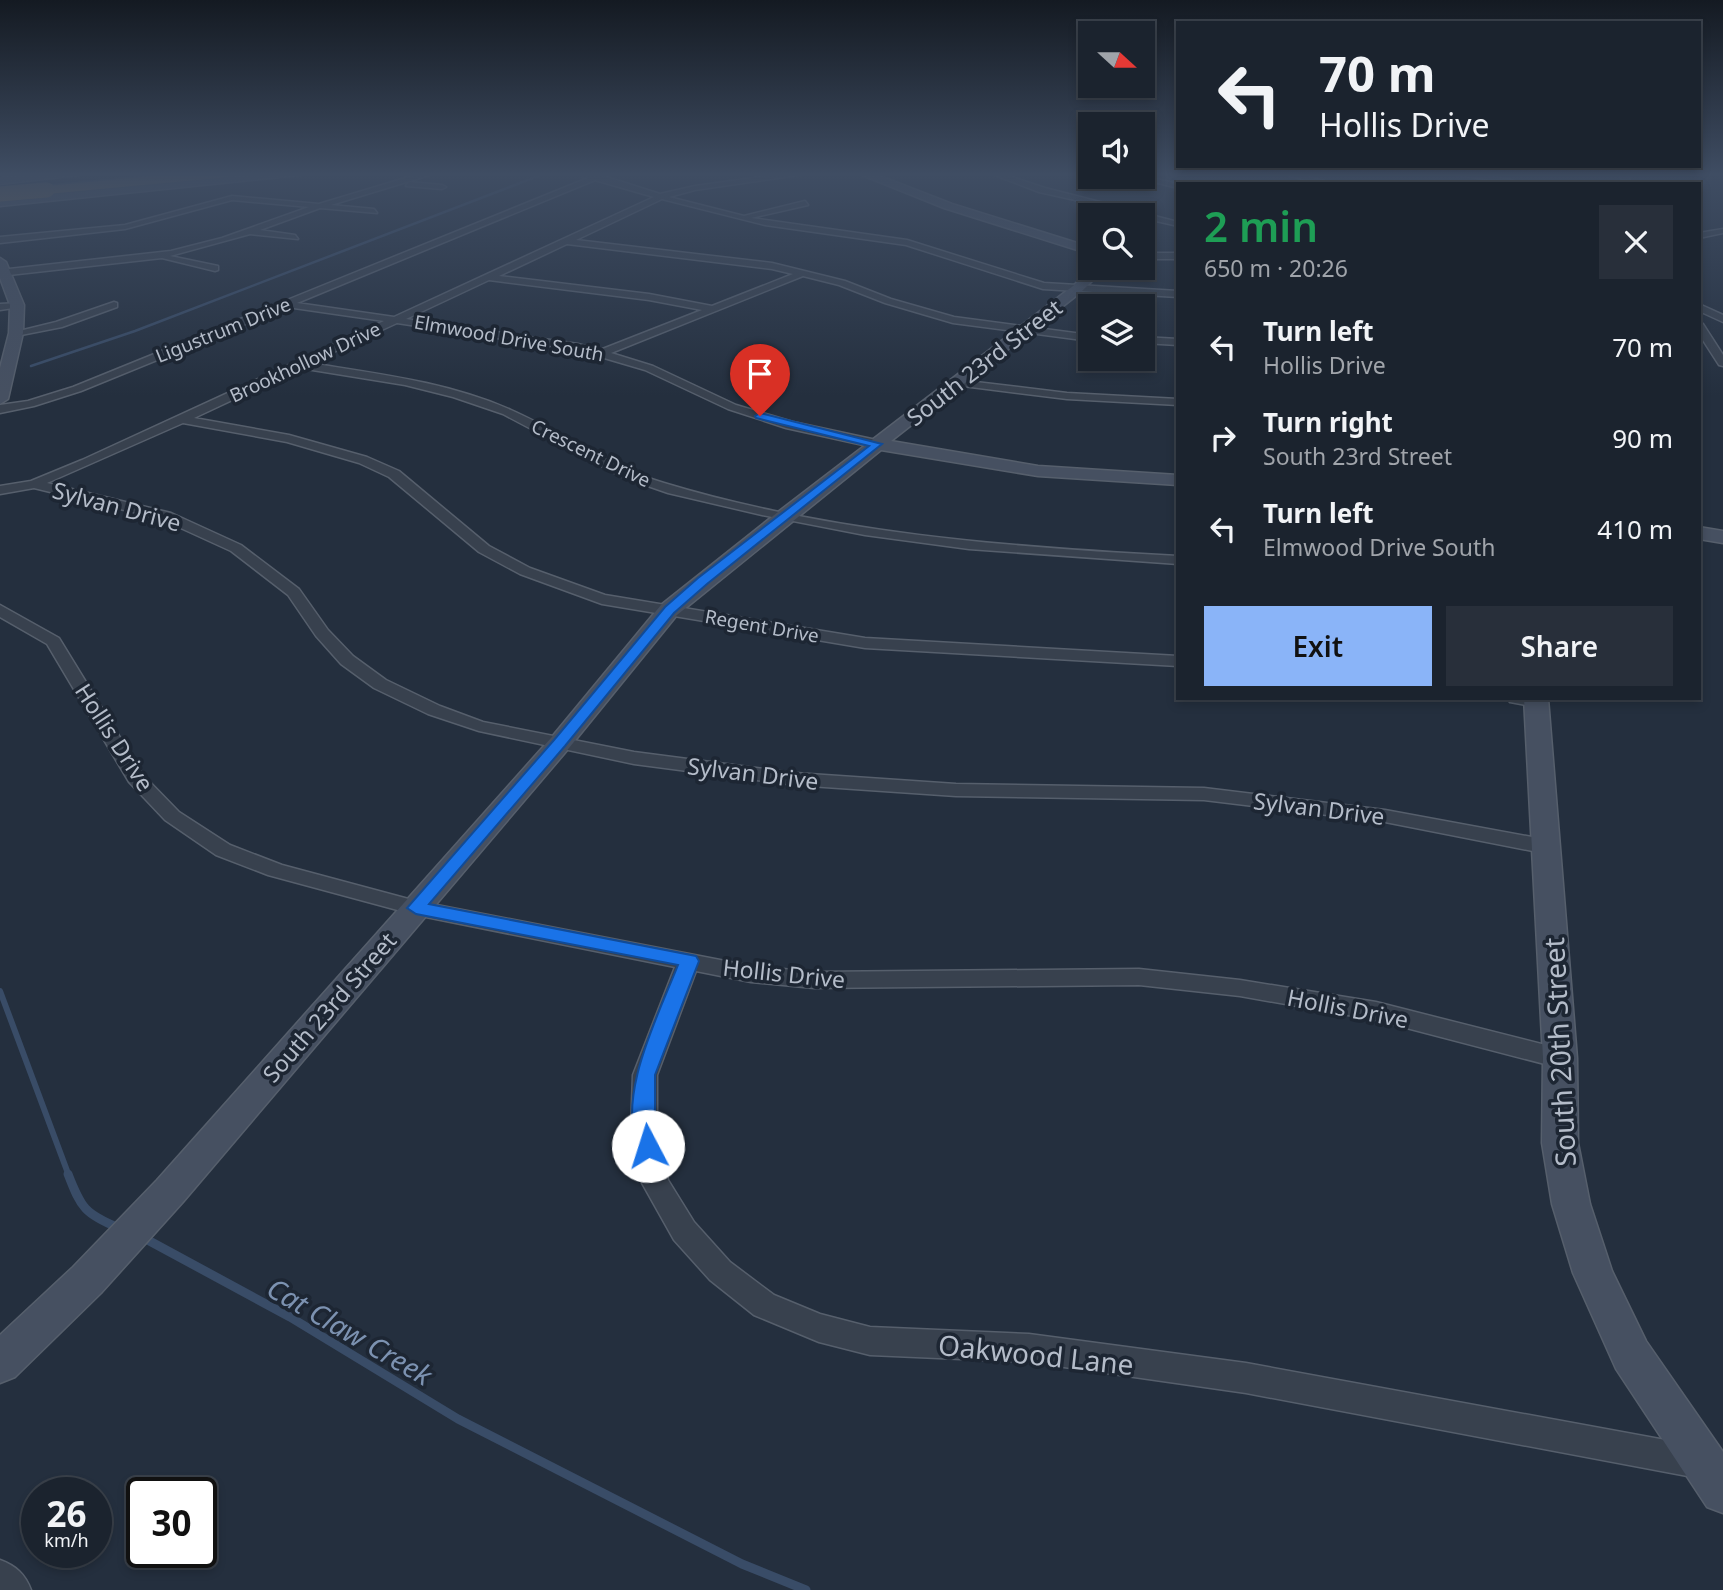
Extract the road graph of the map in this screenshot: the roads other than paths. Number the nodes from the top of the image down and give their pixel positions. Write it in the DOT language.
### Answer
graph roads {
  1 [pos="192,247"];
  2 [pos="425,247"];
  3 [pos="552,247"];
  4 [pos="621,247"];
  5 [pos="922,247"];
  6 [pos="162,256"];
  7 [pos="1155,256"];
  8 [pos="1176,256"];
  9 [pos="215,268"];
  10 [pos="2,269"];
  11 [pos="805,272"];
  12 [pos="488,277"];
  13 [pos="1086,280"];
  14 [pos="1077,289"];
  15 [pos="1176,293"];
  16 [pos="17,304"];
  17 [pos="285,304"];
  18 [pos="114,305"];
  19 [pos="0,307"];
  20 [pos="1701,308"];
  21 [pos="712,309"];
  22 [pos="396,319"];
  23 [pos="1723,319"];
  24 [pos="1701,329"];
  25 [pos="1024,331"];
  26 [pos="16,333"];
  27 [pos="1078,337"];
  28 [pos="1155,341"];
  29 [pos="1176,342"];
  30 [pos="603,353"];
  31 [pos="1723,362"];
  32 [pos="300,365"];
  33 [pos="959,383"];
  34 [pos="0,399"];
  35 [pos="1176,402"];
  36 [pos="0,408"];
  37 [pos="181,419"];
  38 [pos="877,444"];
  39 [pos="1176,480"];
  40 [pos="34,484"];
  41 [pos="0,490"];
  42 [pos="785,516"];
  43 [pos="1701,533"];
  44 [pos="1723,537"];
  45 [pos="1176,560"];
  46 [pos="0,610"];
  47 [pos="669,610"];
  48 [pos="1176,661"];
  49 [pos="1530,700"];
  50 [pos="560,743"];
  51 [pos="1548,846"];
  52 [pos="416,908"];
  53 [pos="689,961"];
  54 [pos="1560,1058"];
  55 [pos="0,1363"];
  56 [pos="1703,1463"];
  57 [pos="1723,1491"];
  58 [pos="0,1577"];
  59 [pos="14,1590"];
  1 -- 6 [label="street"];
  2 -- 17 [label="street, Ligustrum Drive"];
  3 -- 12 [label="street, Brookhollow Drive"];
  4 -- 11 [label="street"];
  5 -- 14 [label="street"];
  6 -- 9 [label="street"];
  6 -- 10 [label="street"];
  7 -- 8 [label="street"];
  10 -- 16 [label="street"];
  11 -- 21 [label="street"];
  11 -- 25 [label="street"];
  12 -- 21 [label="street"];
  12 -- 22 [label="street, Brookhollow Drive"];
  13 -- 14 [label="street, South 23rd Street"];
  14 -- 15 [label="street"];
  14 -- 25 [label="street, South 23rd Street"];
  16 -- 19 [label="street"];
  16 -- 26 [label="street"];
  17 -- 22 [label="street, Elmwood Drive South"];
  17 -- 36 [label="street, Ligustrum Drive"];
  18 -- 26 [label="street"];
  20 -- 23 [label="street"];
  21 -- 30 [label="street"];
  22 -- 30 [label="street, Elmwood Drive South"];
  22 -- 32 [label="street, Brookhollow Drive"];
  24 -- 31 [label="street"];
  25 -- 27 [label="street"];
  25 -- 33 [label="street, South 23rd Street"];
  26 -- 34 [label="street"];
  28 -- 29 [label="street"];
  30 -- 38 [label="street, Elmwood Drive South"];
  32 -- 37 [label="street, Brookhollow Drive"];
  32 -- 42 [label="street, Crescent Drive"];
  33 -- 35 [label="street"];
  33 -- 38 [label="street, South 23rd Street"];
  37 -- 40 [label="street, Brookhollow Drive"];
  37 -- 47 [label="street, Regent Drive"];
  38 -- 39 [label="street, Elmwood Drive South"];
  38 -- 42 [label="street, South 23rd Street"];
  40 -- 41 [label="street, Brookhollow Drive"];
  40 -- 50 [label="street, Sylvan Drive"];
  42 -- 45 [label="street, Crescent Drive"];
  42 -- 47 [label="street, South 23rd Street"];
  43 -- 44 [label="street"];
  46 -- 52 [label="street, Hollis Drive"];
  47 -- 48 [label="street, Regent Drive"];
  47 -- 50 [label="street, South 23rd Street"];
  49 -- 51 [label="street, South 20th Street"];
  50 -- 51 [label="street, Sylvan Drive"];
  50 -- 52 [label="street, South 23rd Street"];
  51 -- 54 [label="street, South 20th Street"];
  52 -- 53 [label="street, Hollis Drive"];
  52 -- 55 [label="street, South 23rd Street"];
  53 -- 54 [label="street, Hollis Drive"];
  53 -- 56 [label="street, Oakwood Lane"];
  54 -- 56 [label="street, South 20th Street"];
  56 -- 57 [label="street, South 20th Street"];
  58 -- 59 [label="street"];
}
